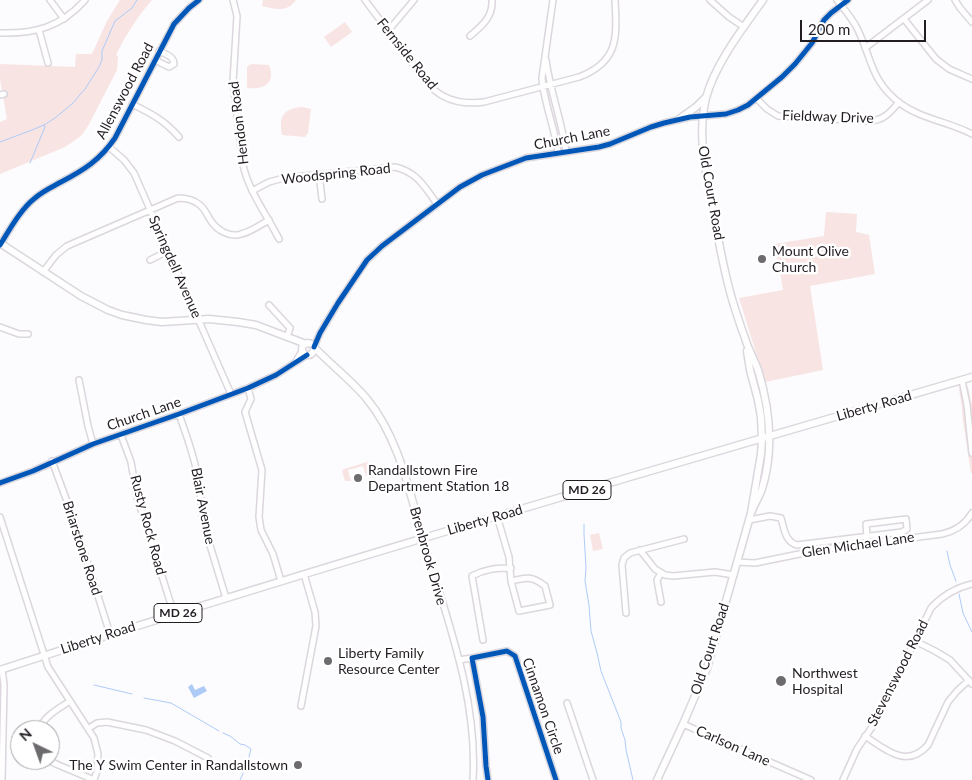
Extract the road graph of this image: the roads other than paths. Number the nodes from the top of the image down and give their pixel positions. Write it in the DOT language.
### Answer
graph roads {
  1 [pos="50,0"];
  2 [pos="85,0"];
  3 [pos="199,0"];
  4 [pos="233,0"];
  5 [pos="365,0"];
  6 [pos="414,0"];
  7 [pos="492,0"];
  8 [pos="553,0"];
  9 [pos="615,0"];
  10 [pos="710,0"];
  11 [pos="763,0"];
  12 [pos="837,0"];
  13 [pos="848,0"];
  14 [pos="928,0"];
  15 [pos="955,0"];
  16 [pos="841,5"];
  17 [pos="64,19"];
  18 [pos="904,19"];
  19 [pos="972,22"];
  20 [pos="744,27"];
  21 [pos="39,30"];
  22 [pos="388,31"];
  23 [pos="0,33"];
  24 [pos="470,36"];
  25 [pos="865,48"];
  26 [pos="159,51"];
  27 [pos="546,54"];
  28 [pos="155,60"];
  29 [pos="48,64"];
  30 [pos="972,79"];
  31 [pos="551,84"];
  32 [pos="543,86"];
  33 [pos="707,96"];
  34 [pos="757,99"];
  35 [pos="899,102"];
  36 [pos="132,104"];
  37 [pos="703,116"];
  38 [pos="678,119"];
  39 [pos="972,134"];
  40 [pos="179,137"];
  41 [pos="108,148"];
  42 [pos="566,152"];
  43 [pos="558,153"];
  44 [pos="320,174"];
  45 [pos="252,191"];
  46 [pos="322,199"];
  47 [pos="437,204"];
  48 [pos="150,210"];
  49 [pos="269,220"];
  50 [pos="279,239"];
  51 [pos="0,244"];
  52 [pos="168,251"];
  53 [pos="150,260"];
  54 [pos="43,272"];
  55 [pos="268,306"];
  56 [pos="198,320"];
  57 [pos="0,328"];
  58 [pos="28,334"];
  59 [pos="289,338"];
  60 [pos="745,340"];
  61 [pos="308,349"];
  62 [pos="972,377"];
  63 [pos="79,380"];
  64 [pos="962,380"];
  65 [pos="248,388"];
  66 [pos="231,394"];
  67 [pos="179,414"];
  68 [pos="121,435"];
  69 [pos="770,436"];
  70 [pos="971,437"];
  71 [pos="762,439"];
  72 [pos="94,444"];
  73 [pos="972,453"];
  74 [pos="52,461"];
  75 [pos="0,483"];
  76 [pos="972,513"];
  77 [pos="497,516"];
  78 [pos="0,517"];
  79 [pos="750,517"];
  80 [pos="867,536"];
  81 [pos="423,538"];
  82 [pos="684,539"];
  83 [pos="640,550"];
  84 [pos="737,562"];
  85 [pos="511,568"];
  86 [pos="661,573"];
  87 [pos="304,574"];
  88 [pos="734,575"];
  89 [pos="280,581"];
  90 [pos="511,581"];
  91 [pos="972,584"];
  92 [pos="226,598"];
  93 [pos="661,602"];
  94 [pos="626,613"];
  95 [pos="174,614"];
  96 [pos="110,634"];
  97 [pos="483,640"];
  98 [pos="915,641"];
  99 [pos="44,655"];
  100 [pos="472,658"];
  101 [pos="459,660"];
  102 [pos="1,669"];
  103 [pos="970,682"];
  104 [pos="70,700"];
  105 [pos="567,703"];
  106 [pos="301,706"];
  107 [pos="45,720"];
  108 [pos="683,724"];
  109 [pos="89,728"];
  110 [pos="865,736"];
  111 [pos="208,758"];
  112 [pos="60,766"];
  113 [pos="2,780"];
  114 [pos="94,780"];
  115 [pos="473,780"];
  116 [pos="488,780"];
  117 [pos="556,780"];
  118 [pos="593,780"];
  119 [pos="656,780"];
  120 [pos="810,780"];
  121 [pos="843,780"];
  1 -- 17 [label="street"];
  2 -- 17 [label="street"];
  3 -- 26 [label="street, Allenswood Road"];
  4 -- 45 [label="street, Hendon Road"];
  5 -- 22 [label="street, Fernside Road"];
  6 -- 22 [label="street"];
  7 -- 24 [label="street"];
  8 -- 27 [label="street"];
  9 -- 31 [label="street, Fernside Road"];
  10 -- 20 [label="street"];
  11 -- 20 [label="main road, Old Court Road"];
  12 -- 16 [label="street"];
  13 -- 16 [label="street, Church Lane"];
  14 -- 18 [label="street"];
  15 -- 19 [label="street"];
  16 -- 25 [label="street"];
  16 -- 34 [label="street, Church Lane"];
  17 -- 21 [label="street"];
  18 -- 25 [label="street"];
  18 -- 30 [label="street"];
  20 -- 33 [label="main road, Old Court Road"];
  21 -- 23 [label="street"];
  21 -- 29 [label="street"];
  22 -- 32 [label="street, Fernside Road"];
  25 -- 35 [label="street"];
  26 -- 28 [label="street, Allenswood Road"];
  26 -- 28 [label="street"];
  27 -- 31 [label="street"];
  27 -- 32 [label="street"];
  28 -- 36 [label="street, Allenswood Road"];
  31 -- 32 [label="street, Fernside Road"];
  31 -- 42 [label="street"];
  32 -- 43 [label="street"];
  33 -- 37 [label="main road, Old Court Road"];
  33 -- 38 [label="main road"];
  34 -- 35 [label="street, Fieldway Drive"];
  34 -- 37 [label="street, Church Lane"];
  35 -- 39 [label="street"];
  36 -- 40 [label="street"];
  36 -- 41 [label="street, Allenswood Road"];
  37 -- 38 [label="street, Church Lane"];
  37 -- 60 [label="main road, Old Court Road"];
  38 -- 42 [label="street, Church Lane"];
  41 -- 48 [label="street, Springdell Avenue"];
  41 -- 51 [label="street, Allenswood Road"];
  42 -- 43 [label="street, Church Lane"];
  43 -- 47 [label="street, Church Lane"];
  44 -- 45 [label="street, Woodspring Road"];
  44 -- 46 [label="street"];
  44 -- 47 [label="street, Woodspring Road"];
  45 -- 49 [label="street, Hendon Road"];
  47 -- 61 [label="street, Church Lane"];
  48 -- 49 [label="street"];
  48 -- 52 [label="street, Springdell Avenue"];
  48 -- 54 [label="street"];
  49 -- 50 [label="street, Hendon Road"];
  51 -- 54 [label="main road, Brenbrook Drive"];
  52 -- 53 [label="street"];
  52 -- 56 [label="street, Springdell Avenue"];
  54 -- 56 [label="main road, Brenbrook Drive"];
  55 -- 59 [label="street"];
  56 -- 59 [label="main road, Brenbrook Drive"];
  56 -- 66 [label="street, Springdell Avenue"];
  57 -- 58 [label="street"];
  59 -- 61 [label="main road, Brenbrook Drive"];
  60 -- 69 [label="main road, Old Court Road"];
  60 -- 71 [label="main road, Old Court Road"];
  61 -- 65 [label="street, Church Lane"];
  61 -- 81 [label="main road, Brenbrook Drive"];
  62 -- 64 [label="main road, Liberty Road / MD 26"];
  63 -- 72 [label="street"];
  64 -- 69 [label="main road, Liberty Road / MD 26"];
  64 -- 70 [label="street"];
  65 -- 66 [label="street, Church Lane"];
  65 -- 89 [label="street"];
  66 -- 67 [label="street, Church Lane"];
  67 -- 68 [label="street, Church Lane"];
  67 -- 92 [label="street, Blair Avenue"];
  68 -- 72 [label="street, Church Lane"];
  68 -- 95 [label="street, Rusty Rock Road"];
  69 -- 71 [label="main road, Liberty Road / MD 26"];
  69 -- 79 [label="main road, Old Court Road"];
  70 -- 73 [label="street"];
  71 -- 77 [label="main road, Liberty Road / MD 26"];
  71 -- 79 [label="main road, Old Court Road"];
  72 -- 74 [label="street, Church Lane"];
  74 -- 75 [label="street, Church Lane"];
  74 -- 96 [label="street, Briarstone Road"];
  76 -- 84 [label="street, Glen Michael Lane"];
  77 -- 81 [label="main road, Liberty Road / MD 26"];
  77 -- 85 [label="street"];
  78 -- 99 [label="street"];
  79 -- 80 [label="street"];
  79 -- 84 [label="main road, Old Court Road"];
  80 -- 80 [label="street"];
  81 -- 87 [label="main road, Liberty Road / MD 26"];
  81 -- 101 [label="street, Brenbrook Drive"];
  82 -- 83 [label="street"];
  83 -- 86 [label="street"];
  83 -- 94 [label="street"];
  84 -- 88 [label="main road, Old Court Road"];
  85 -- 90 [label="street"];
  85 -- 97 [label="street"];
  86 -- 88 [label="street"];
  86 -- 93 [label="street"];
  87 -- 89 [label="main road, Liberty Road / MD 26"];
  87 -- 106 [label="street"];
  88 -- 108 [label="main road, Old Court Road"];
  89 -- 92 [label="main road, Liberty Road / MD 26"];
  90 -- 90 [label="street"];
  91 -- 98 [label="street, Stevenswood Road"];
  92 -- 95 [label="main road, Liberty Road / MD 26"];
  95 -- 96 [label="main road, Liberty Road / MD 26"];
  96 -- 99 [label="main road, Liberty Road / MD 26"];
  98 -- 103 [label="street"];
  98 -- 110 [label="street, Stevenswood Road"];
  99 -- 102 [label="main road, Liberty Road / MD 26"];
  99 -- 104 [label="street"];
  100 -- 101 [label="street, Cinnamon Circle"];
  100 -- 116 [label="street"];
  100 -- 117 [label="street, Cinnamon Circle"];
  101 -- 115 [label="street, Brenbrook Drive"];
  102 -- 113 [label="street"];
  103 -- 110 [label="street"];
  104 -- 107 [label="street"];
  104 -- 109 [label="street"];
  105 -- 118 [label="street"];
  108 -- 119 [label="main road, Old Court Road"];
  108 -- 120 [label="street, Carlson Lane"];
  109 -- 111 [label="street"];
  109 -- 114 [label="street"];
  110 -- 121 [label="street, Stevenswood Road"];
  112 -- 114 [label="street"];
}
